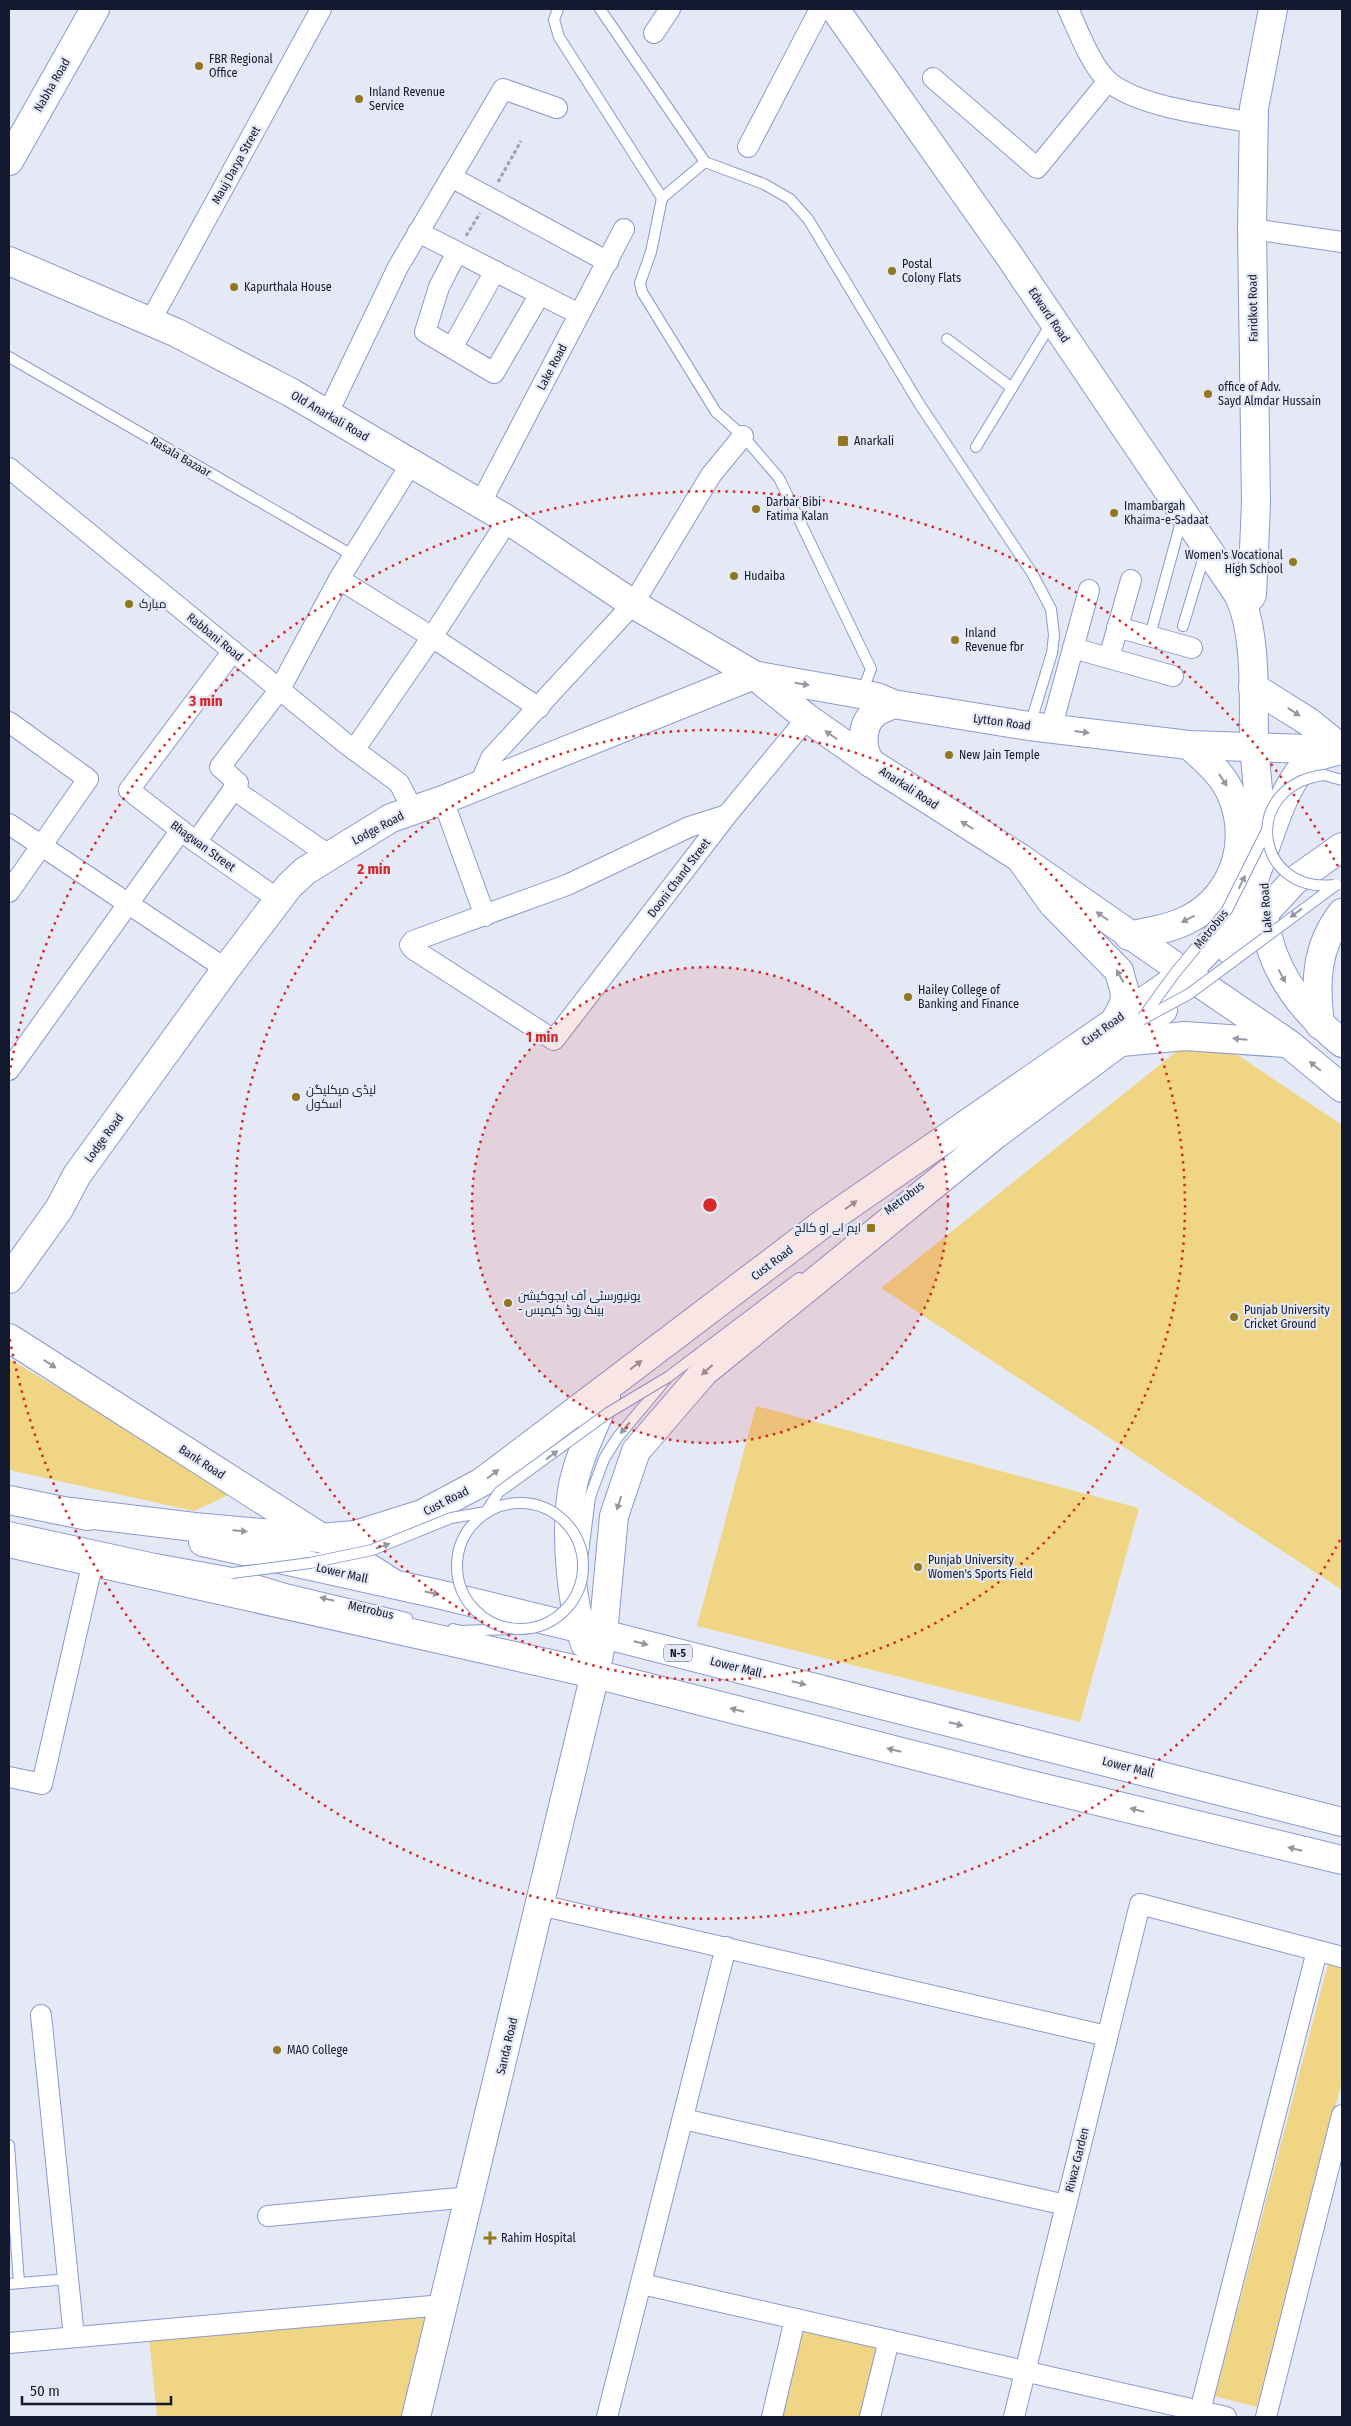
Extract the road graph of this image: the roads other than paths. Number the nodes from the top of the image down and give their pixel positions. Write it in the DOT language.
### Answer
graph roads {
  1 [pos="95,9"];
  2 [pos="321,9"];
  3 [pos="558,9"];
  4 [pos="600,9"];
  5 [pos="670,9"];
  6 [pos="820,9"];
  7 [pos="835,9"];
  8 [pos="1068,9"];
  9 [pos="1273,9"];
  10 [pos="654,32"];
  11 [pos="933,78"];
  12 [pos="1108,81"];
  13 [pos="557,108"];
  14 [pos="1254,123"];
  15 [pos="748,147"];
  16 [pos="9,161"];
  17 [pos="705,162"];
  18 [pos="451,177"];
  19 [pos="662,198"];
  20 [pos="624,229"];
  21 [pos="1252,230"];
  22 [pos="418,232"];
  23 [pos="1342,242"];
  24 [pos="457,252"];
  25 [pos="9,261"];
  26 [pos="608,262"];
  27 [pos="495,271"];
  28 [pos="540,294"];
  29 [pos="579,314"];
  30 [pos="150,320"];
  31 [pos="1053,320"];
  32 [pos="947,339"];
  33 [pos="452,348"];
  34 [pos="9,357"];
  35 [pos="1012,388"];
  36 [pos="327,415"];
  37 [pos="743,436"];
  38 [pos="976,447"];
  39 [pos="412,462"];
  40 [pos="9,468"];
  41 [pos="480,504"];
  42 [pos="1183,514"];
  43 [pos="508,520"];
  44 [pos="1207,546"];
  45 [pos="354,556"];
  46 [pos="339,579"];
  47 [pos="1131,580"];
  48 [pos="1089,590"];
  49 [pos="633,604"];
  50 [pos="1246,617"];
  51 [pos="1183,626"];
  52 [pos="1118,627"];
  53 [pos="1152,628"];
  54 [pos="432,637"];
  55 [pos="1073,648"];
  56 [pos="1192,648"];
  57 [pos="233,651"];
  58 [pos="1108,658"];
  59 [pos="754,675"];
  60 [pos="1173,676"];
  61 [pos="1253,687"];
  62 [pos="280,689"];
  63 [pos="861,694"];
  64 [pos="893,704"];
  65 [pos="539,708"];
  66 [pos="807,718"];
  67 [pos="9,722"];
  68 [pos="1040,727"];
  69 [pos="1189,745"];
  70 [pos="1254,747"];
  71 [pos="354,750"];
  72 [pos="1342,750"];
  73 [pos="871,763"];
  74 [pos="1342,779"];
  75 [pos="480,784"];
  76 [pos="234,788"];
  77 [pos="443,800"];
  78 [pos="413,810"];
  79 [pos="727,815"];
  80 [pos="9,824"];
  81 [pos="1267,830"];
  82 [pos="189,836"];
  83 [pos="41,847"];
  84 [pos="1342,847"];
  85 [pos="330,856"];
  86 [pos="1020,858"];
  87 [pos="1264,858"];
  88 [pos="1339,884"];
  89 [pos="9,892"];
  90 [pos="279,900"];
  91 [pos="126,904"];
  92 [pos="1264,913"];
  93 [pos="1342,913"];
  94 [pos="485,916"];
  95 [pos="1130,936"];
  96 [pos="226,969"];
  97 [pos="1192,979"];
  98 [pos="1320,1025"];
  99 [pos="1125,1028"];
  100 [pos="1342,1043"];
  101 [pos="1289,1044"];
  102 [pos="9,1070"];
  103 [pos="1342,1088"];
  104 [pos="77,1175"];
  105 [pos="848,1241"];
  106 [pos="9,1253"];
  107 [pos="808,1270"];
  108 [pos="9,1279"];
  109 [pos="9,1338"];
  110 [pos="668,1376"];
  111 [pos="612,1384"];
  112 [pos="9,1500"];
  113 [pos="70,1512"];
  114 [pos="486,1512"];
  115 [pos="9,1527"];
  116 [pos="319,1538"];
  117 [pos="9,1543"];
  118 [pos="583,1553"];
  119 [pos="93,1562"];
  120 [pos="232,1574"];
  121 [pos="397,1586"];
  122 [pos="415,1620"];
  123 [pos="443,1626"];
  124 [pos="512,1629"];
  125 [pos="591,1631"];
  126 [pos="595,1674"];
  127 [pos="9,1776"];
  128 [pos="1342,1822"];
  129 [pos="1342,1860"];
  130 [pos="540,1905"];
  131 [pos="726,1948"];
  132 [pos="1317,1951"];
  133 [pos="1342,1957"];
  134 [pos="40,2015"];
  135 [pos="1108,2036"];
  136 [pos="1342,2115"];
  137 [pos="683,2118"];
  138 [pos="9,2145"];
  139 [pos="10,2177"];
  140 [pos="470,2198"];
  141 [pos="1066,2205"];
  142 [pos="268,2216"];
  143 [pos="68,2279"];
  144 [pos="14,2284"];
  145 [pos="642,2284"];
  146 [pos="443,2305"];
  147 [pos="795,2319"];
  148 [pos="74,2337"];
  149 [pos="889,2340"];
  150 [pos="9,2343"];
  151 [pos="1026,2371"];
  152 [pos="1200,2412"];
  153 [pos="416,2417"];
  154 [pos="608,2417"];
  155 [pos="772,2417"];
  156 [pos="870,2417"];
  157 [pos="1014,2417"];
  158 [pos="1226,2417"];
  159 [pos="1266,2417"];
  1 -- 16 [label="main road, Nabha Road"];
  2 -- 30 [label="street, Mauj Darya Street"];
  3 -- 19 [label="lane"];
  4 -- 17 [label="lane"];
  5 -- 10 [label="street"];
  6 -- 15 [label="street"];
  7 -- 31 [label="main road, Edward Road"];
  8 -- 12 [label="street"];
  9 -- 14 [label="main road, Faridkot Road"];
  11 -- 12 [label="street"];
  12 -- 14 [label="street"];
  13 -- 18 [label="street"];
  14 -- 21 [label="main road, Faridkot Road"];
  17 -- 19 [label="lane"];
  17 -- 68 [label="lane"];
  18 -- 22 [label="street"];
  18 -- 26 [label="street"];
  19 -- 37 [label="lane"];
  20 -- 26 [label="street, Lake Road"];
  21 -- 23 [label="street"];
  21 -- 50 [label="main road, Faridkot Road"];
  22 -- 24 [label="street"];
  22 -- 36 [label="street"];
  24 -- 27 [label="street"];
  24 -- 33 [label="street"];
  25 -- 30 [label="main road, Old Anarkali Road"];
  26 -- 29 [label="street, Lake Road"];
  27 -- 28 [label="street"];
  27 -- 33 [label="street"];
  28 -- 29 [label="street"];
  28 -- 33 [label="street"];
  29 -- 41 [label="street, Lake Road"];
  30 -- 36 [label="main road, Old Anarkali Road"];
  31 -- 35 [label="lane"];
  31 -- 42 [label="main road, Edward Road"];
  32 -- 35 [label="lane"];
  34 -- 45 [label="lane, Rasala Bazaar"];
  35 -- 38 [label="lane"];
  36 -- 39 [label="main road, Old Anarkali Road"];
  37 -- 49 [label="street"];
  37 -- 63 [label="lane"];
  39 -- 41 [label="main road, Old Anarkali Road"];
  39 -- 45 [label="street"];
  40 -- 57 [label="street, Rabbani Road"];
  41 -- 43 [label="main road, Old Anarkali Road"];
  42 -- 44 [label="main road, Edward Road"];
  42 -- 53 [label="lane"];
  43 -- 49 [label="main road, Old Anarkali Road"];
  43 -- 54 [label="street"];
  44 -- 50 [label="main road, Edward Road"];
  44 -- 51 [label="lane"];
  45 -- 46 [label="street"];
  46 -- 54 [label="street"];
  46 -- 62 [label="street"];
  47 -- 52 [label="street"];
  48 -- 55 [label="street"];
  49 -- 59 [label="main road, Anarkali Road"];
  49 -- 65 [label="street"];
  50 -- 61 [label="main road, Lake Road"];
  52 -- 56 [label="street"];
  52 -- 58 [label="street"];
  54 -- 65 [label="street"];
  54 -- 71 [label="street"];
  55 -- 58 [label="street"];
  55 -- 68 [label="street"];
  57 -- 62 [label="street, Rabbani Road"];
  57 -- 82 [label="street, Bhagwan Street"];
  58 -- 60 [label="street"];
  59 -- 63 [label="main road, Lytton Road, one-way"];
  59 -- 66 [label="main road, Anarkali Road"];
  59 -- 75 [label="main road, Lodge Road"];
  61 -- 70 [label="main road, Lake Road"];
  61 -- 72 [label="main road, one-way"];
  62 -- 71 [label="street, Rabbani Road"];
  62 -- 76 [label="street"];
  63 -- 64 [label="main road, Lytton Road"];
  64 -- 68 [label="main road, Lytton Road"];
  64 -- 73 [label="main road"];
  65 -- 75 [label="street"];
  73 -- 66 [label="main road, Anarkali Road, one-way"];
  66 -- 79 [label="street, Dooni Chand Street"];
  67 -- 83 [label="street"];
  68 -- 69 [label="main road, Lytton Road, one-way"];
  69 -- 70 [label="main road, Lytton Road"];
  69 -- 95 [label="main road, one-way"];
  70 -- 72 [label="main road, Lytton Road"];
  70 -- 87 [label="main road, Lake Road"];
  71 -- 78 [label="street, Rabbani Road"];
  72 -- 87 [label="main road, Cust Road"];
  86 -- 73 [label="main road, Anarkali Road, one-way"];
  74 -- 81 [label="lane, Metrobus, bridge"];
  75 -- 77 [label="main road, Lodge Road"];
  76 -- 82 [label="street"];
  76 -- 85 [label="street"];
  77 -- 78 [label="main road, Lodge Road"];
  77 -- 94 [label="street"];
  78 -- 85 [label="main road, Lodge Road"];
  79 -- 94 [label="street"];
  79 -- 94 [label="street, Dooni Chand Street"];
  80 -- 83 [label="street"];
  81 -- 88 [label="lane, Metrobus, bridge"];
  99 -- 81 [label="lane, Metrobus, one-way, bridge"];
  82 -- 90 [label="street, Bhagwan Street"];
  82 -- 91 [label="street"];
  83 -- 89 [label="street"];
  83 -- 91 [label="street"];
  84 -- 92 [label="main road, Cust Road"];
  85 -- 90 [label="main road, Lodge Road"];
  95 -- 86 [label="main road, Anarkali Road, one-way"];
  99 -- 86 [label="main road, one-way"];
  87 -- 92 [label="main road, Lake Road"];
  87 -- 97 [label="main road, Cust Road"];
  88 -- 99 [label="lane, Metrobus, one-way, bridge"];
  90 -- 96 [label="main road, Lodge Road"];
  91 -- 96 [label="street"];
  91 -- 102 [label="street"];
  92 -- 97 [label="main road, Cust Road"];
  92 -- 98 [label="main road, Lake Road, one-way"];
  93 -- 98 [label="main road"];
  95 -- 97 [label="main road, Anarkali Road"];
  96 -- 104 [label="main road, Lodge Road"];
  97 -- 99 [label="main road, Cust Road"];
  97 -- 101 [label="main road, Anarkali Road"];
  98 -- 100 [label="main road, Lake Road"];
  101 -- 99 [label="main road, one-way"];
  99 -- 105 [label="lane, Metrobus"];
  111 -- 99 [label="main road, Cust Road, one-way"];
  99 -- 125 [label="main road, Cust Road, one-way"];
  103 -- 101 [label="main road, Anarkali Road, one-way"];
  104 -- 106 [label="main road, Lodge Road"];
  104 -- 108 [label="main road, Lodge Road"];
  107 -- 110 [label="lane, Metrobus"];
  109 -- 116 [label="main road, Bank Road, one-way"];
  114 -- 110 [label="lane, Metrobus, one-way, bridge"];
  110 -- 118 [label="lane, Metrobus, one-way, bridge"];
  116 -- 111 [label="main road, Cust Road, one-way"];
  111 -- 125 [label="main road"];
  112 -- 113 [label="main road, Lower Mall / N-5"];
  113 -- 116 [label="main road, Cust Road, one-way"];
  113 -- 121 [label="main road, Lower Mall / N-5"];
  114 -- 118 [label="lane, Metrobus, bridge"];
  120 -- 114 [label="lane, Metrobus, one-way, bridge"];
  114 -- 124 [label="lane, Metrobus, bridge"];
  115 -- 120 [label="lane, Metrobus"];
  116 -- 121 [label="main road, Bank Road"];
  117 -- 119 [label="main road"];
  118 -- 124 [label="lane, Metrobus, bridge"];
  119 -- 126 [label="main road"];
  119 -- 127 [label="street"];
  122 -- 120 [label="lane, Metrobus, one-way"];
  121 -- 125 [label="main road, Lower Mall / N-5, one-way"];
  123 -- 124 [label="lane, Metrobus"];
  125 -- 126 [label="main road"];
  125 -- 128 [label="main road, Lower Mall / N-5, one-way"];
  129 -- 126 [label="main road, one-way"];
  126 -- 130 [label="main road, Sanda Road"];
  130 -- 131 [label="street"];
  130 -- 140 [label="main road, Sanda Road"];
  131 -- 135 [label="street"];
  131 -- 137 [label="street"];
  132 -- 133 [label="street"];
  132 -- 135 [label="street, Riwaz Garden"];
  132 -- 152 [label="street"];
  134 -- 143 [label="street"];
  135 -- 141 [label="street, Riwaz Garden"];
  136 -- 159 [label="street"];
  137 -- 141 [label="street"];
  137 -- 145 [label="street"];
  138 -- 139 [label="lane"];
  139 -- 144 [label="lane"];
  140 -- 142 [label="street"];
  140 -- 146 [label="main road, Sanda Road"];
  141 -- 151 [label="street, Riwaz Garden"];
  143 -- 144 [label="lane"];
  143 -- 148 [label="street"];
  145 -- 147 [label="street"];
  145 -- 154 [label="street"];
  146 -- 148 [label="street"];
  146 -- 153 [label="main road, Sanda Road"];
  147 -- 149 [label="street"];
  147 -- 155 [label="street"];
  148 -- 150 [label="street"];
  149 -- 151 [label="street"];
  149 -- 156 [label="street"];
  151 -- 152 [label="street"];
  151 -- 157 [label="street, Riwaz Garden"];
  152 -- 158 [label="street"];
}
